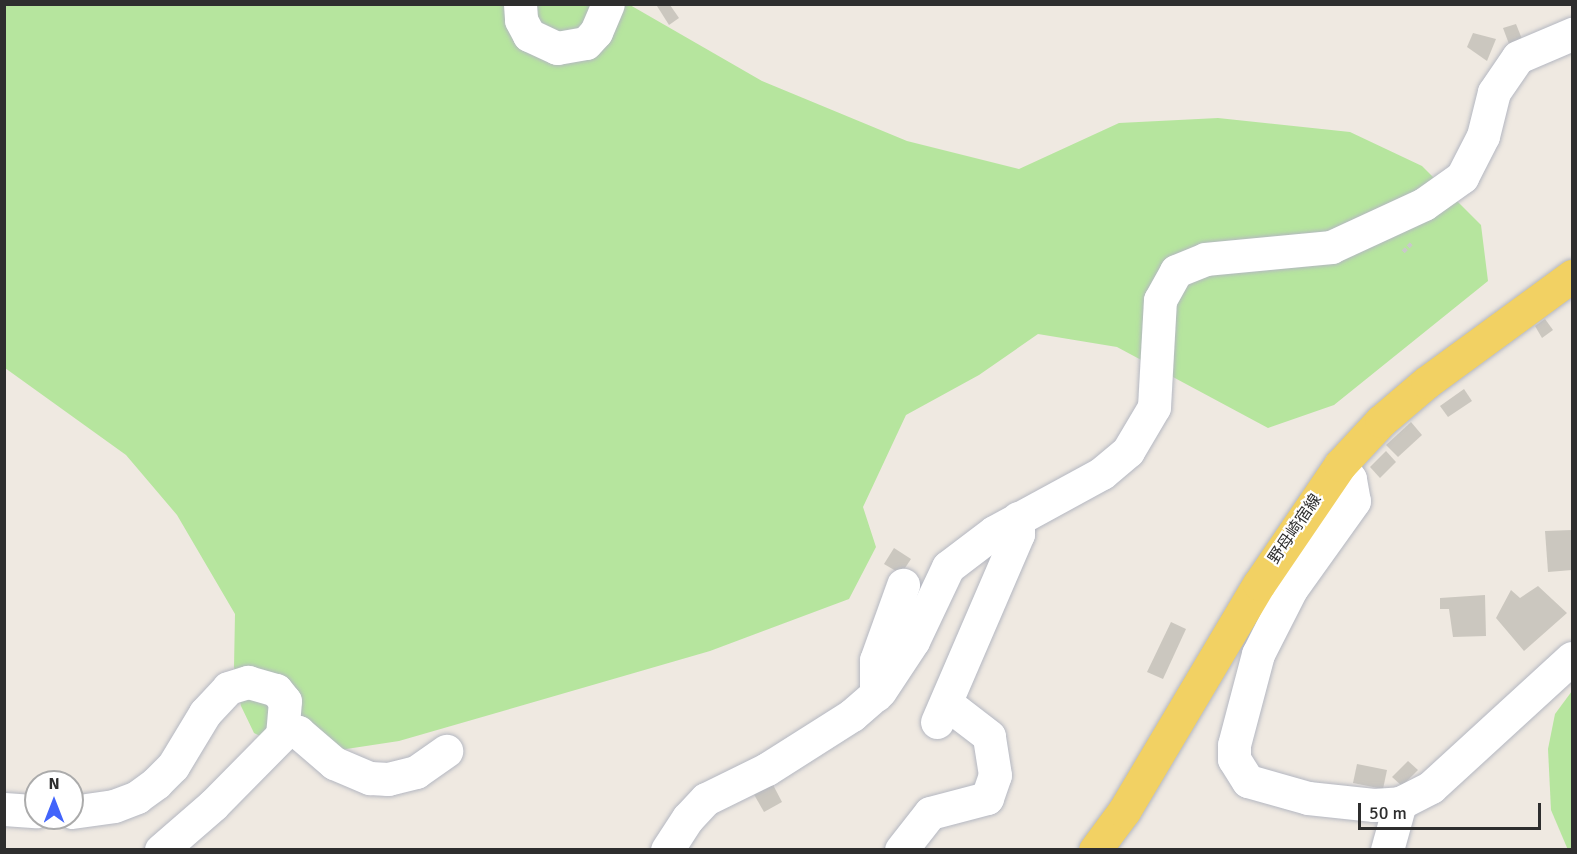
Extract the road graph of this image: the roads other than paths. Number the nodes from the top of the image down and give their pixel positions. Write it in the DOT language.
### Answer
graph roads {
  1 [pos="520,4"];
  2 [pos="608,4"];
  3 [pos="1572,34"];
  4 [pos="1572,276"];
  5 [pos="1340,465"];
  6 [pos="1018,518"];
  7 [pos="903,585"];
  8 [pos="1572,658"];
  9 [pos="876,694"];
  10 [pos="285,728"];
  11 [pos="446,751"];
  12 [pos="1400,803"];
  13 [pos="4,809"];
  14 [pos="24,810"];
  15 [pos="84,810"];
  16 [pos="161,849"];
  17 [pos="667,849"];
  18 [pos="901,849"];
  19 [pos="1095,849"];
  20 [pos="1387,849"];
  1 -- 2 [label="street"];
  3 -- 6 [label="street"];
  4 -- 5 [label="main road, 野母崎宿線"];
  5 -- 12 [label="street"];
  5 -- 19 [label="main road, 野母崎宿線"];
  6 -- 9 [label="street"];
  6 -- 18 [label="street"];
  7 -- 9 [label="street"];
  8 -- 12 [label="street"];
  9 -- 17 [label="street"];
  10 -- 11 [label="street"];
  10 -- 15 [label="street"];
  10 -- 16 [label="street"];
  12 -- 20 [label="street"];
  13 -- 14 [label="street"];
}
